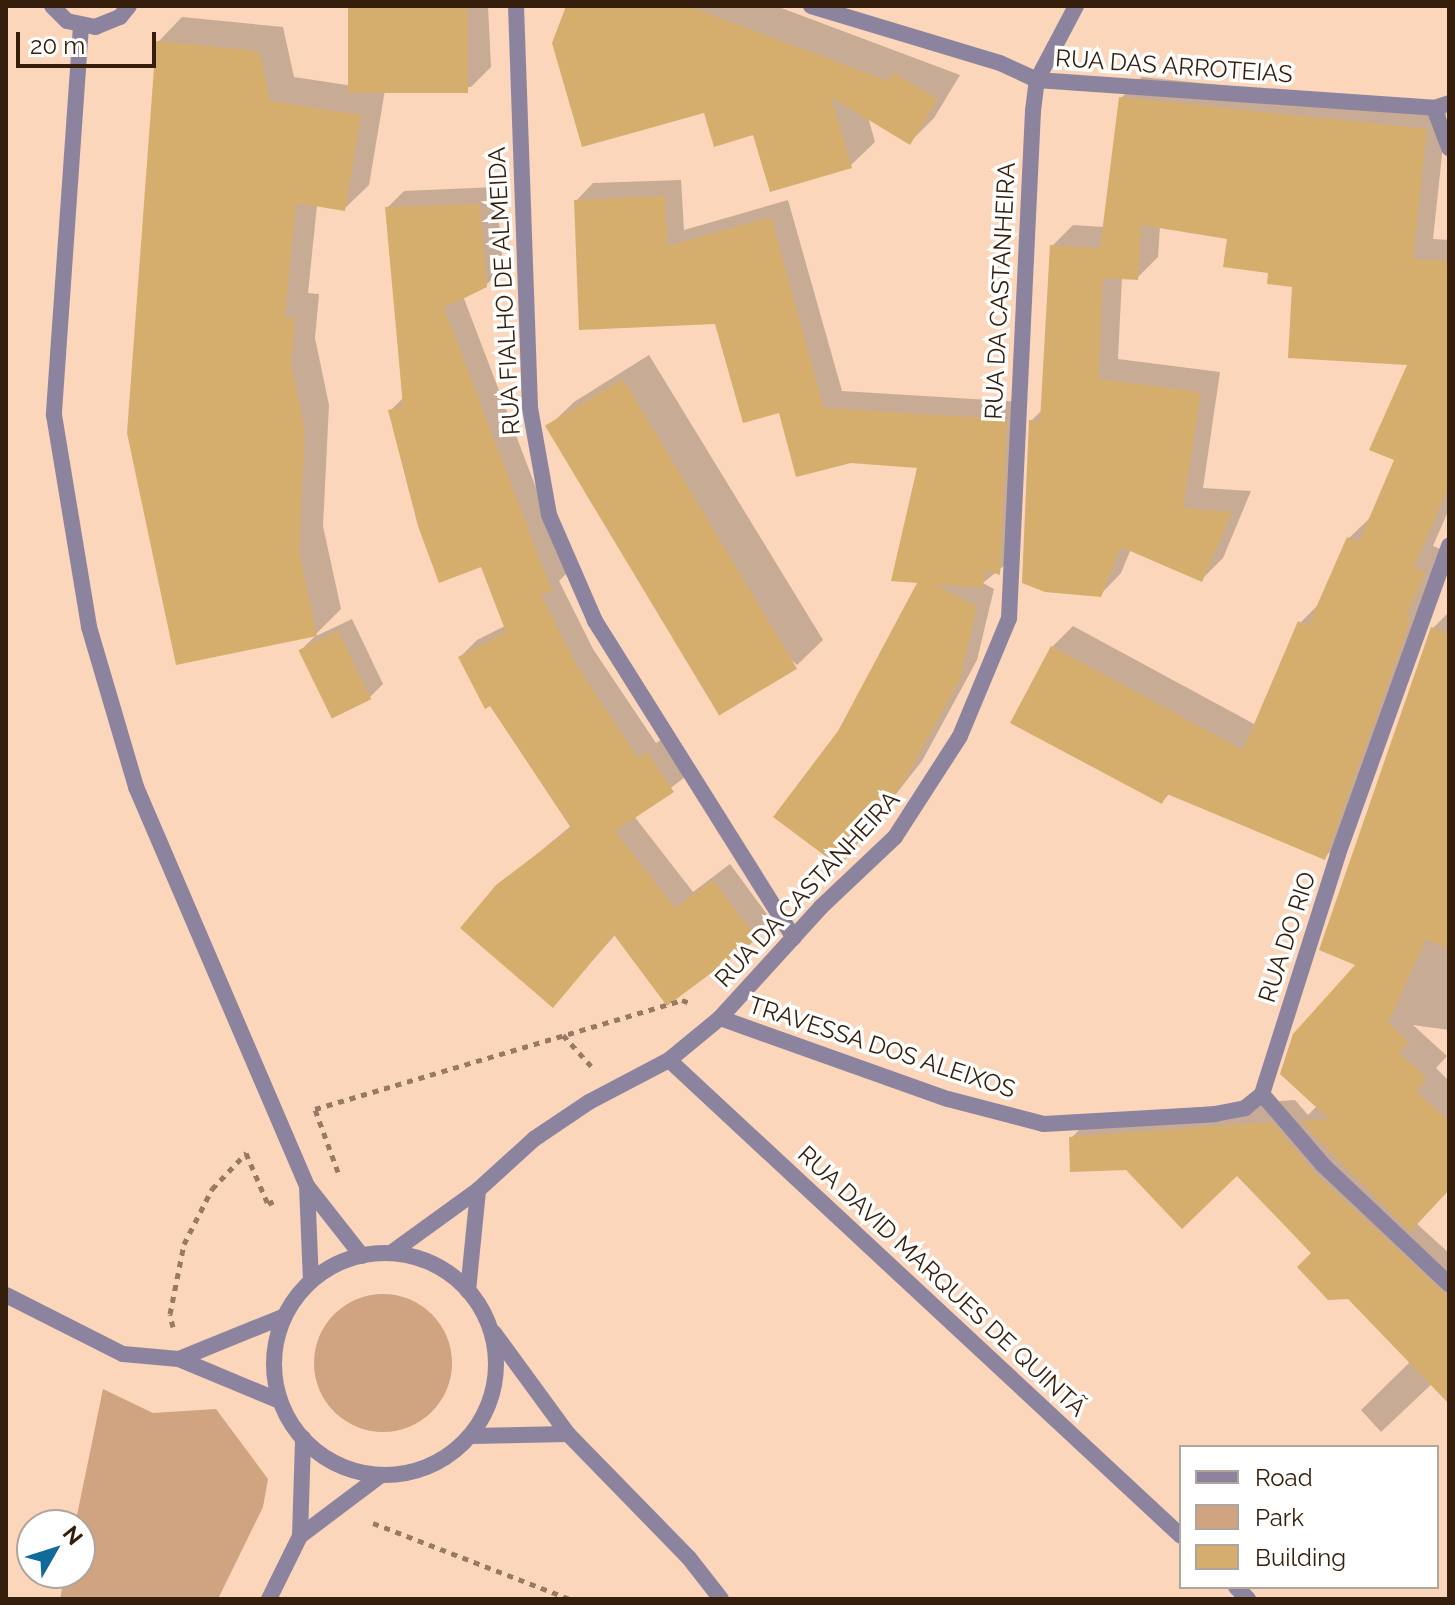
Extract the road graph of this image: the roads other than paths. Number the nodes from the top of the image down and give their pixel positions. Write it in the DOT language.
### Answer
graph roads {
  1 [pos="52,6"];
  2 [pos="129,6"];
  3 [pos="516,6"];
  4 [pos="811,6"];
  5 [pos="1076,6"];
  6 [pos="81,26"];
  7 [pos="1037,80"];
  8 [pos="1442,105"];
  9 [pos="1449,148"];
  10 [pos="1449,545"];
  11 [pos="794,938"];
  12 [pos="720,1018"];
  13 [pos="669,1060"];
  14 [pos="1262,1094"];
  15 [pos="307,1186"];
  16 [pos="478,1190"];
  17 [pos="391,1253"];
  18 [pos="362,1256"];
  19 [pos="311,1281"];
  20 [pos="1449,1284"];
  21 [pos="468,1291"];
  22 [pos="6,1295"];
  23 [pos="285,1316"];
  24 [pos="490,1328"];
  25 [pos="179,1359"];
  26 [pos="280,1401"];
  27 [pos="568,1434"];
  28 [pos="471,1436"];
  29 [pos="303,1438"];
  30 [pos="380,1476"];
  31 [pos="1179,1534"];
  32 [pos="300,1536"];
  33 [pos="269,1599"];
  34 [pos="721,1599"];
  1 -- 6 [label="street"];
  2 -- 6 [label="street"];
  3 -- 11 [label="street, RUA FIALHO DE ALMEIDA"];
  4 -- 7 [label="street, RUA DAS ARROTEIAS"];
  5 -- 7 [label="street"];
  6 -- 15 [label="street"];
  7 -- 8 [label="street, RUA DAS ARROTEIAS"];
  7 -- 11 [label="street, RUA DA CASTANHEIRA"];
  8 -- 9 [label="street"];
  10 -- 14 [label="street, RUA DO RIO"];
  11 -- 12 [label="street, RUA DA CASTANHEIRA"];
  12 -- 13 [label="street, RUA DA CASTANHEIRA"];
  12 -- 14 [label="street, TRAVESSA DOS ALEIXOS"];
  13 -- 16 [label="street, RUA DA CASTANHEIRA"];
  13 -- 31 [label="street, RUA DAVID MARQUES DE QUINTÃ"];
  14 -- 20 [label="street"];
  15 -- 18 [label="street"];
  15 -- 19 [label="street"];
  16 -- 17 [label="street, RUA DA CASTANHEIRA"];
  16 -- 21 [label="street"];
  17 -- 18 [label="street"];
  17 -- 21 [label="street"];
  18 -- 19 [label="street"];
  19 -- 23 [label="street"];
  21 -- 24 [label="street"];
  22 -- 25 [label="street"];
  23 -- 25 [label="street"];
  23 -- 26 [label="street"];
  24 -- 27 [label="street"];
  24 -- 28 [label="street"];
  25 -- 26 [label="street"];
  26 -- 29 [label="street"];
  27 -- 28 [label="street"];
  27 -- 34 [label="street"];
  28 -- 30 [label="street"];
  29 -- 30 [label="street"];
  29 -- 32 [label="street"];
  30 -- 32 [label="street"];
  32 -- 33 [label="street"];
}
